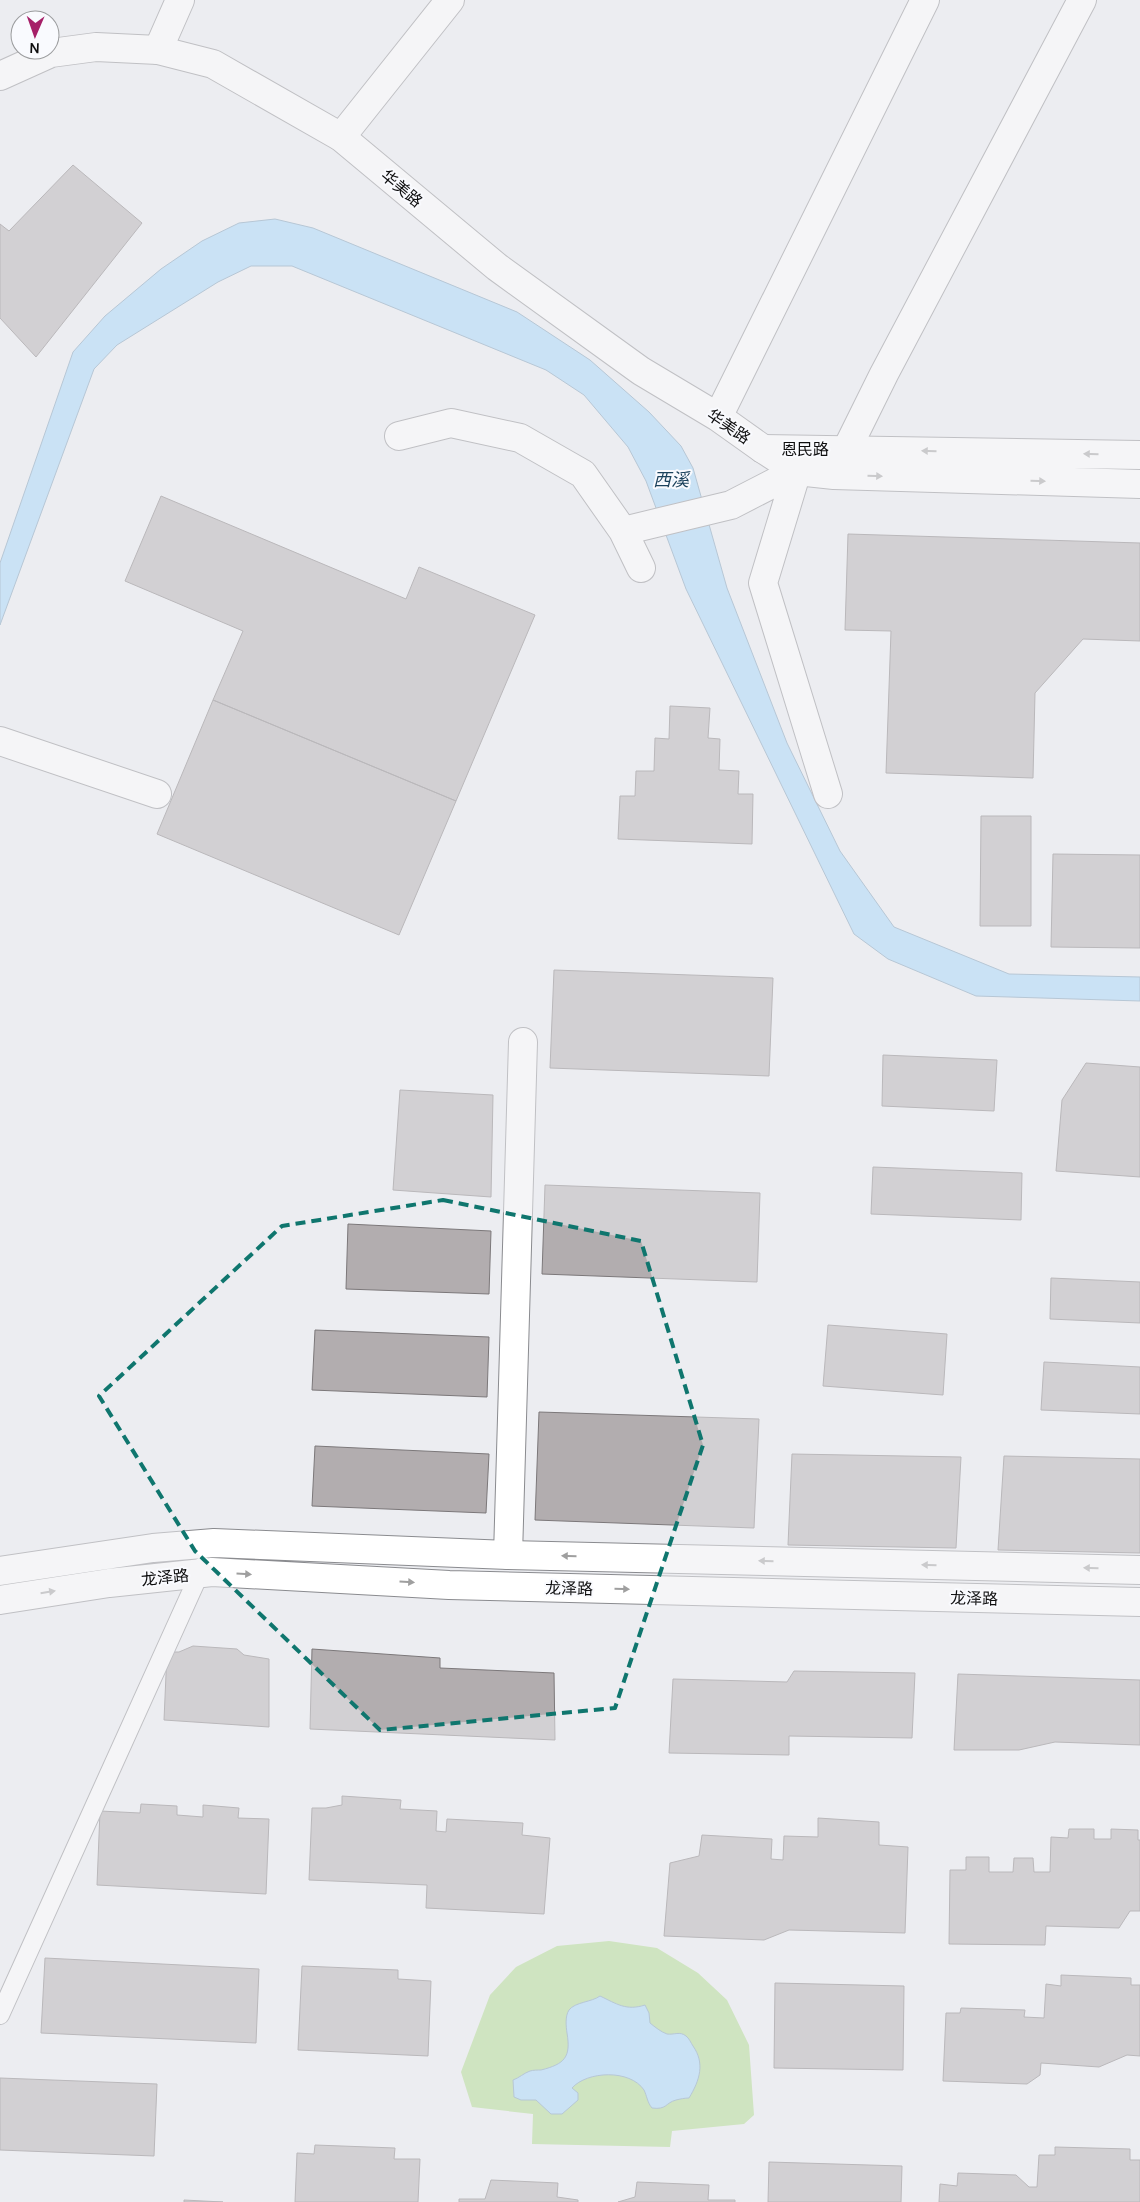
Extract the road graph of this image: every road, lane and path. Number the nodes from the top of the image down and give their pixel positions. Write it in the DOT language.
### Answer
graph roads {
  1 [pos="180,0"];
  2 [pos="925,0"];
  3 [pos="1082,0"];
  4 [pos="444,2"];
  5 [pos="158,50"];
  6 [pos="0,76"];
  7 [pos="340,137"];
  8 [pos="718,417"];
  9 [pos="399,436"];
  10 [pos="764,449"];
  11 [pos="847,449"];
  12 [pos="1140,455"];
  13 [pos="797,471"];
  14 [pos="834,475"];
  15 [pos="1140,484"];
  16 [pos="623,531"];
  17 [pos="640,568"];
  18 [pos="0,740"];
  19 [pos="157,794"];
  20 [pos="828,794"];
  21 [pos="523,1042"];
  22 [pos="214,1543"];
  23 [pos="508,1555"];
  24 [pos="1140,1570"];
  25 [pos="0,1571"];
  26 [pos="199,1574"];
  27 [pos="0,1600"];
  28 [pos="1140,1602"];
  29 [pos="0,2014"];
  1 -- 5 [label="street"];
  2 -- 8 [label="street"];
  3 -- 11 [label="street"];
  4 -- 7 [label="street"];
  5 -- 6 [label="street, 华美路"];
  5 -- 7 [label="street, 华美路"];
  7 -- 8 [label="street, 华美路"];
  8 -- 10 [label="street, 华美路"];
  9 -- 16 [label="street"];
  10 -- 11 [label="street, 恩民路"];
  10 -- 13 [label="street, 恩民路"];
  12 -- 11 [label="street, 恩民路, one-way"];
  11 -- 14 [label="street"];
  13 -- 14 [label="street, 恩民路"];
  13 -- 16 [label="street"];
  13 -- 20 [label="street"];
  14 -- 15 [label="street, 恩民路, one-way"];
  16 -- 17 [label="street"];
  18 -- 19 [label="street"];
  21 -- 23 [label="street"];
  22 -- 23 [label="street, 龙泽路"];
  22 -- 25 [label="street, 龙泽路"];
  22 -- 26 [label="lane"];
  24 -- 23 [label="street, 龙泽路, one-way"];
  27 -- 26 [label="street, 龙泽路, one-way"];
  26 -- 28 [label="street, 龙泽路, one-way"];
  26 -- 29 [label="lane"];
}
